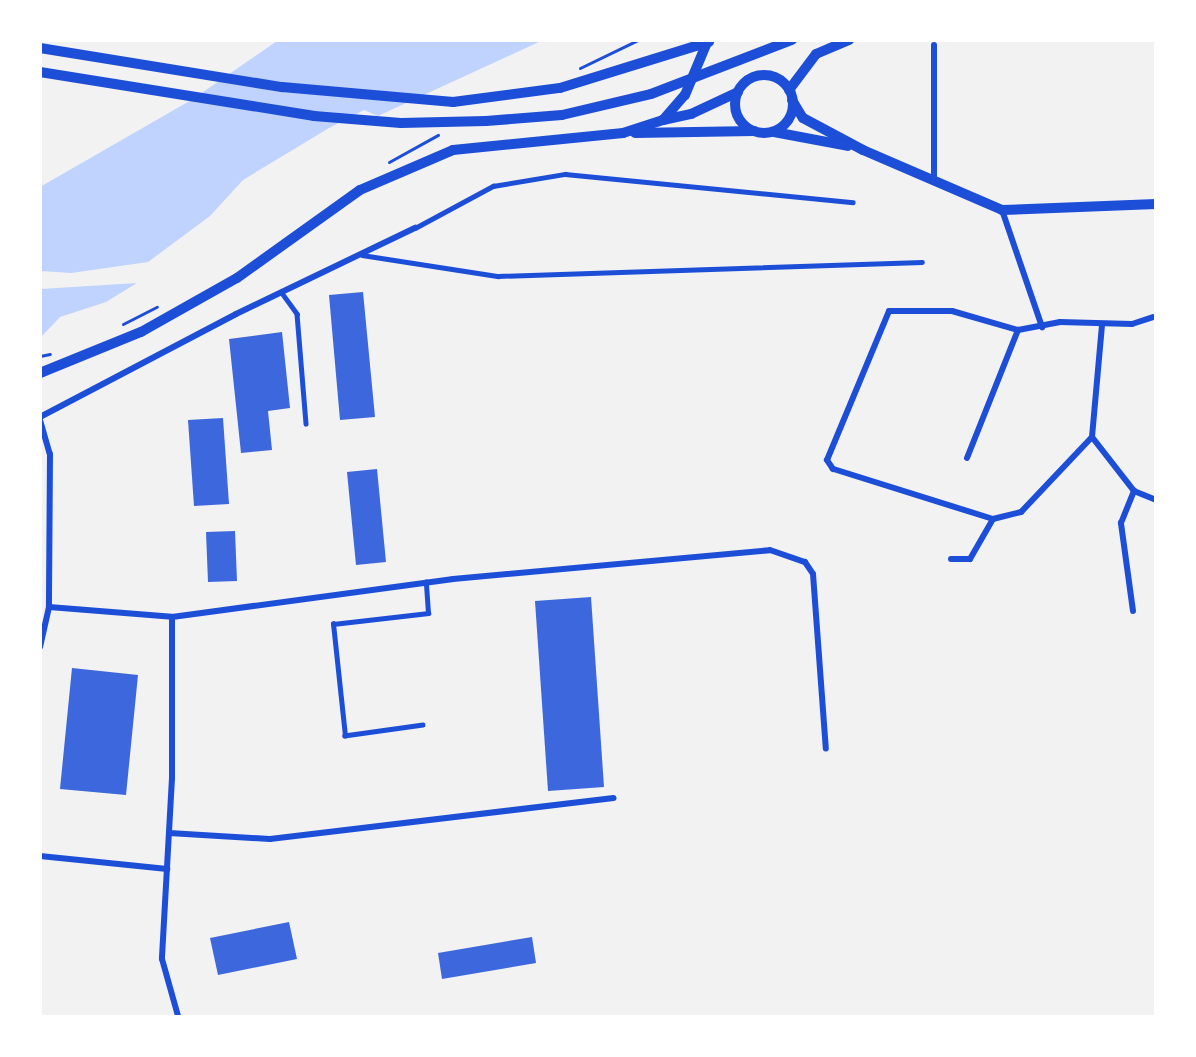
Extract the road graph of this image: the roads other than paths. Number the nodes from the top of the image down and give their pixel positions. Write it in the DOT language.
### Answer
graph roads {
  1 [pos="710,40"];
  2 [pos="792,40"];
  3 [pos="849,40"];
  4 [pos="933,45"];
  5 [pos="40,48"];
  6 [pos="40,72"];
  7 [pos="738,92"];
  8 [pos="791,95"];
  9 [pos="663,120"];
  10 [pos="754,131"];
  11 [pos="774,132"];
  12 [pos="623,133"];
  13 [pos="863,150"];
  14 [pos="934,180"];
  15 [pos="854,202"];
  16 [pos="1155,204"];
  17 [pos="1002,210"];
  18 [pos="415,228"];
  19 [pos="362,255"];
  20 [pos="922,262"];
  21 [pos="282,293"];
  22 [pos="1153,317"];
  23 [pos="1101,325"];
  24 [pos="1042,327"];
  25 [pos="1017,330"];
  26 [pos="40,373"];
  27 [pos="40,418"];
  28 [pos="306,424"];
  29 [pos="1092,437"];
  30 [pos="967,458"];
  31 [pos="1134,491"];
  32 [pos="1155,500"];
  33 [pos="993,519"];
  34 [pos="951,559"];
  35 [pos="426,582"];
  36 [pos="49,607"];
  37 [pos="1133,611"];
  38 [pos="172,617"];
  39 [pos="40,647"];
  40 [pos="423,725"];
  41 [pos="826,749"];
  42 [pos="614,798"];
  43 [pos="169,834"];
  44 [pos="40,856"];
  45 [pos="167,869"];
  46 [pos="178,1017"];
  1 -- 5 [label="street"];
  1 -- 9 [label="street"];
  2 -- 6 [label="street"];
  3 -- 8 [label="street"];
  4 -- 14 [label="street"];
  7 -- 8 [label="street"];
  7 -- 9 [label="street"];
  7 -- 10 [label="street"];
  8 -- 11 [label="street"];
  8 -- 13 [label="street"];
  9 -- 12 [label="street"];
  10 -- 11 [label="street"];
  10 -- 12 [label="street"];
  11 -- 13 [label="street"];
  12 -- 26 [label="street"];
  13 -- 14 [label="street"];
  14 -- 17 [label="street"];
  15 -- 18 [label="lane"];
  16 -- 17 [label="street"];
  17 -- 24 [label="street"];
  18 -- 19 [label="street"];
  19 -- 20 [label="lane"];
  19 -- 21 [label="street"];
  21 -- 27 [label="street"];
  21 -- 28 [label="lane"];
  22 -- 23 [label="street"];
  23 -- 24 [label="street"];
  23 -- 29 [label="street"];
  24 -- 25 [label="street"];
  25 -- 30 [label="street"];
  25 -- 33 [label="street"];
  27 -- 36 [label="street"];
  29 -- 31 [label="street"];
  29 -- 33 [label="street"];
  31 -- 32 [label="street"];
  31 -- 37 [label="street"];
  33 -- 34 [label="street"];
  35 -- 38 [label="street"];
  35 -- 40 [label="lane"];
  35 -- 41 [label="street"];
  36 -- 38 [label="street"];
  36 -- 39 [label="street"];
  38 -- 43 [label="street"];
  42 -- 43 [label="street"];
  43 -- 45 [label="street"];
  44 -- 45 [label="street"];
  45 -- 46 [label="street"];
}
